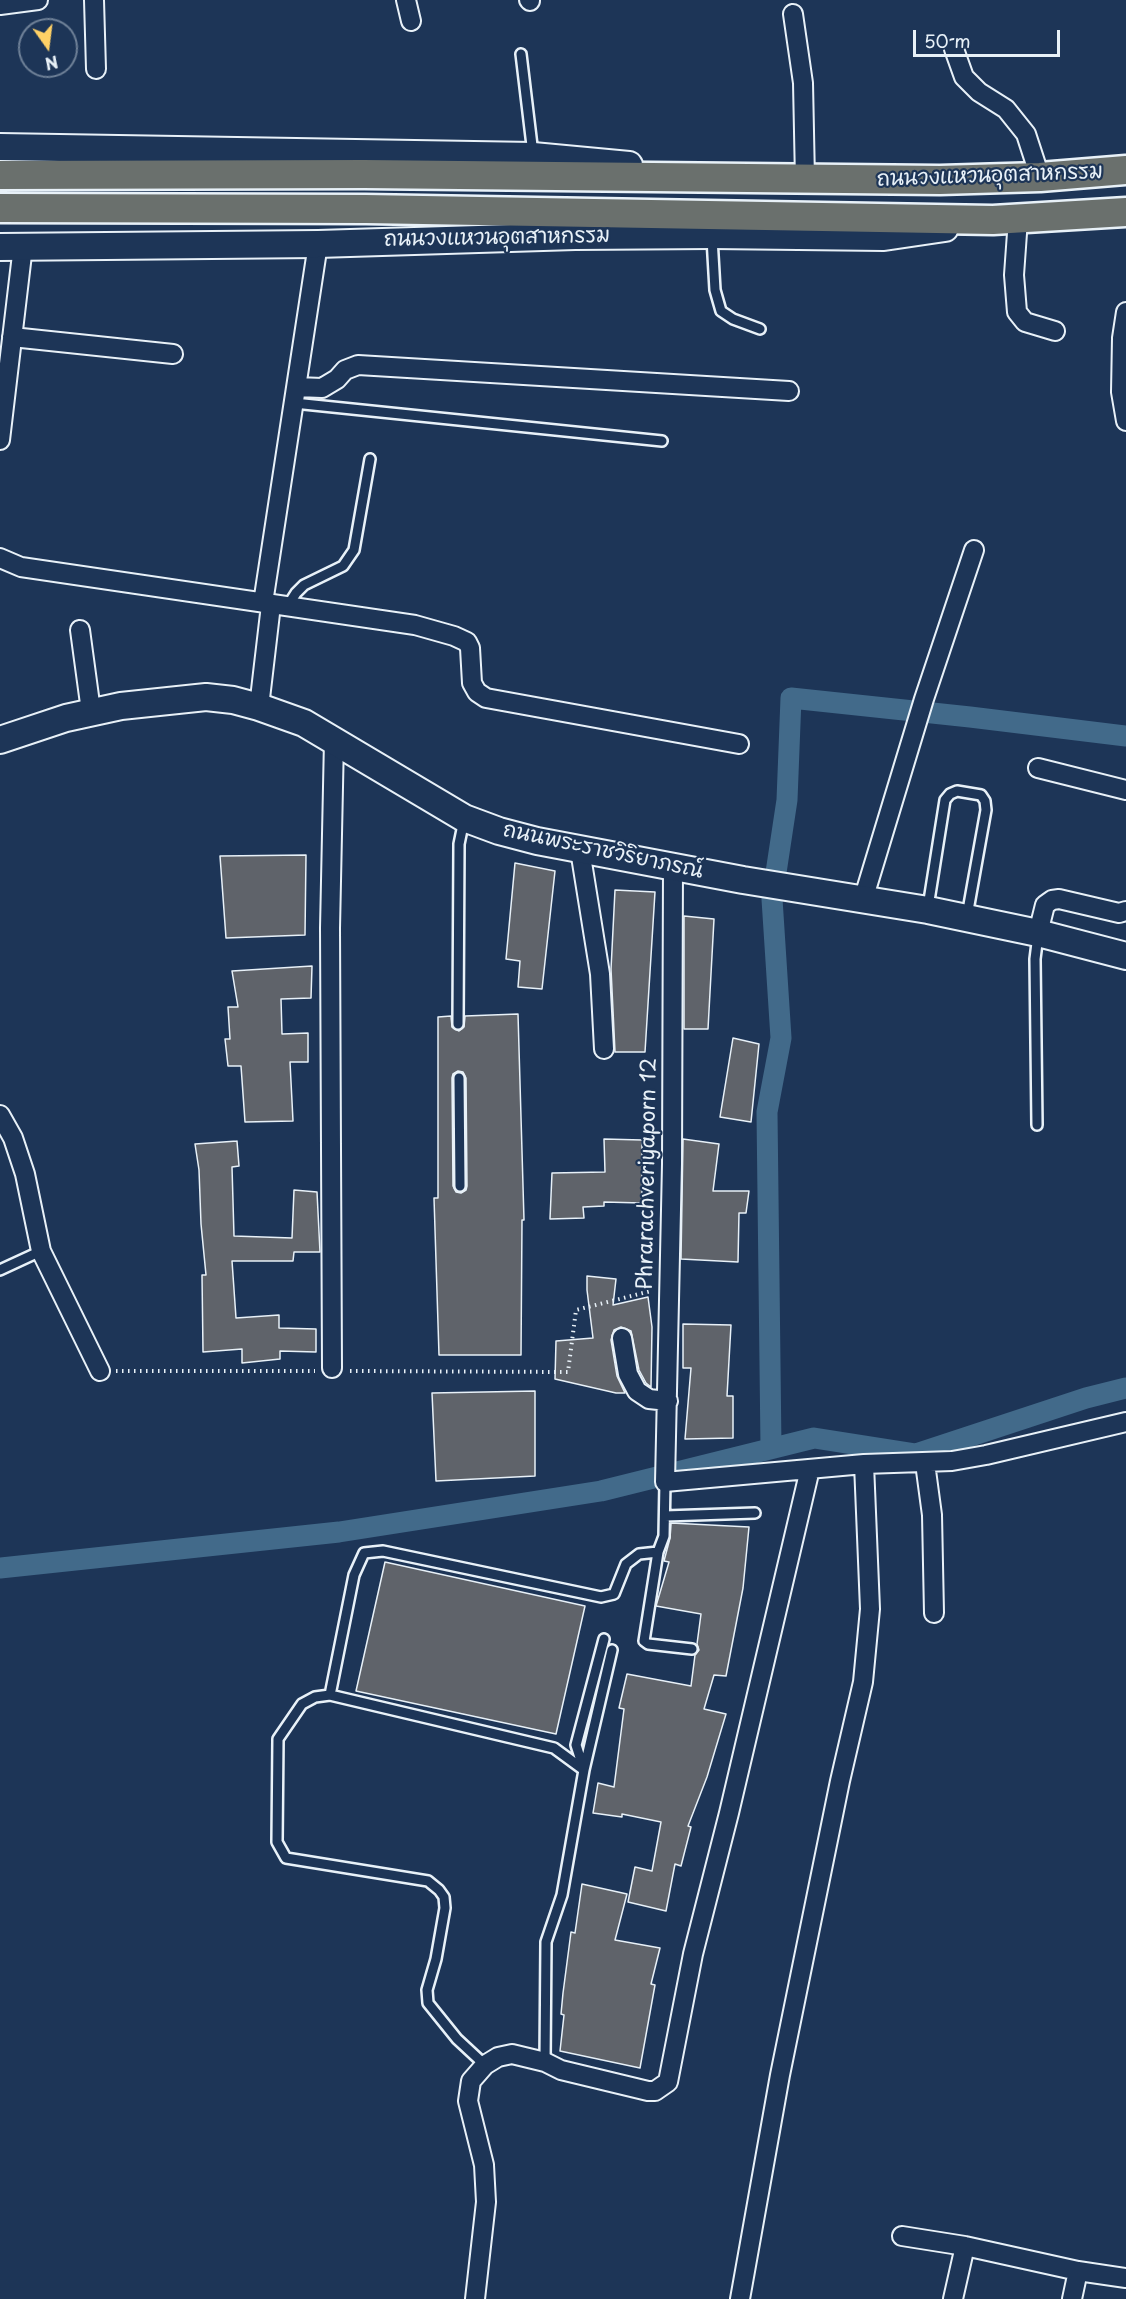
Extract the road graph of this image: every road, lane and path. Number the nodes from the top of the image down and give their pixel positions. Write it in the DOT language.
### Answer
graph roads {
  1 [pos="38,0"];
  2 [pos="94,0"];
  3 [pos="406,0"];
  4 [pos="4,3"];
  5 [pos="794,14"];
  6 [pos="411,21"];
  7 [pos="954,49"];
  8 [pos="521,54"];
  9 [pos="96,69"];
  10 [pos="0,147"];
  11 [pos="533,156"];
  12 [pos="1120,169"];
  13 [pos="0,175"];
  14 [pos="1040,177"];
  15 [pos="793,179"];
  16 [pos="0,208"];
  17 [pos="1126,212"];
  18 [pos="1006,219"];
  19 [pos="712,235"];
  20 [pos="318,244"];
  21 [pos="11,246"];
  22 [pos="1126,312"];
  23 [pos="760,329"];
  24 [pos="1055,331"];
  25 [pos="12,338"];
  26 [pos="173,354"];
  27 [pos="789,391"];
  28 [pos="296,395"];
  29 [pos="1126,421"];
  30 [pos="0,440"];
  31 [pos="662,441"];
  32 [pos="370,459"];
  33 [pos="974,550"];
  34 [pos="0,558"];
  35 [pos="273,605"];
  36 [pos="80,630"];
  37 [pos="260,706"];
  38 [pos="91,711"];
  39 [pos="0,740"];
  40 [pos="334,740"];
  41 [pos="739,744"];
  42 [pos="1038,768"];
  43 [pos="1126,790"];
  44 [pos="464,818"];
  45 [pos="580,850"];
  46 [pos="673,867"];
  47 [pos="863,900"];
  48 [pos="928,910"];
  49 [pos="1126,911"];
  50 [pos="967,918"];
  51 [pos="1038,933"];
  52 [pos="1126,956"];
  53 [pos="458,1024"];
  54 [pos="604,1049"];
  55 [pos="459,1078"];
  56 [pos="0,1115"];
  57 [pos="1037,1125"];
  58 [pos="460,1186"];
  59 [pos="41,1251"];
  60 [pos="0,1270"];
  61 [pos="670,1286"];
  62 [pos="622,1338"];
  63 [pos="333,1370"];
  64 [pos="100,1371"];
  65 [pos="668,1401"];
  66 [pos="1126,1422"];
  67 [pos="925,1463"];
  68 [pos="864,1464"];
  69 [pos="810,1469"];
  70 [pos="665,1480"];
  71 [pos="755,1513"];
  72 [pos="665,1516"];
  73 [pos="658,1552"];
  74 [pos="934,1613"];
  75 [pos="604,1639"];
  76 [pos="692,1649"];
  77 [pos="612,1650"];
  78 [pos="330,1695"];
  79 [pos="584,1770"];
  80 [pos="545,2062"];
  81 [pos="485,2065"];
  82 [pos="902,2236"];
  83 [pos="965,2246"];
  84 [pos="1078,2271"];
  85 [pos="1126,2278"];
  86 [pos="475,2299"];
  87 [pos="740,2299"];
  88 [pos="952,2299"];
  89 [pos="1072,2299"];
  1 -- 4 [label="street"];
  2 -- 9 [label="street"];
  3 -- 6 [label="street"];
  5 -- 15 [label="street"];
  7 -- 14 [label="street"];
  8 -- 11 [label="lane"];
  10 -- 11 [label="main road, ถนนวงแหวนอุตสาหกรรม"];
  11 -- 15 [label="main road, ถนนวงแหวนอุตสาหกรรม"];
  12 -- 14 [label="main road, ถนนวงแหวนอุตสาหกรรม"];
  13 -- 15 [label="main road, ถนนวงแหวนอุตสาหกรรม"];
  14 -- 15 [label="main road, ถนนวงแหวนอุตสาหกรรม"];
  16 -- 18 [label="main road, ถนนวงแหวนอุตสาหกรรม"];
  17 -- 18 [label="main road, ถนนวงแหวนอุตสาหกรรม"];
  18 -- 19 [label="main road, ถนนวงแหวนอุตสาหกรรม"];
  18 -- 24 [label="street"];
  19 -- 20 [label="main road, ถนนวงแหวนอุตสาหกรรม"];
  19 -- 23 [label="lane"];
  20 -- 21 [label="main road, ถนนวงแหวนอุตสาหกรรม"];
  20 -- 28 [label="street"];
  21 -- 25 [label="street"];
  22 -- 29 [label="street"];
  25 -- 26 [label="street"];
  25 -- 30 [label="street"];
  27 -- 28 [label="street"];
  28 -- 31 [label="lane"];
  28 -- 35 [label="street"];
  32 -- 35 [label="lane"];
  33 -- 47 [label="street"];
  34 -- 35 [label="street"];
  35 -- 37 [label="street"];
  35 -- 41 [label="street"];
  36 -- 38 [label="street"];
  37 -- 38 [label="main road, ถนนพระราชวิริยาภรณ์"];
  37 -- 40 [label="main road, ถนนพระราชวิริยาภรณ์"];
  38 -- 39 [label="main road, ถนนพระราชวิริยาภรณ์"];
  40 -- 44 [label="main road, ถนนพระราชวิริยาภรณ์"];
  40 -- 63 [label="street"];
  42 -- 43 [label="street"];
  44 -- 45 [label="main road, ถนนพระราชวิริยาภรณ์"];
  44 -- 53 [label="lane"];
  45 -- 46 [label="main road, ถนนพระราชวิริยาภรณ์"];
  45 -- 54 [label="street"];
  46 -- 47 [label="main road, ถนนพระราชวิริยาภรณ์"];
  46 -- 61 [label="street, Phrarachveriyaporn 12"];
  47 -- 48 [label="main road, ถนนพระราชวิริยาภรณ์"];
  48 -- 50 [label="main road, ถนนพระราชวิริยาภรณ์"];
  48 -- 50 [label="lane"];
  49 -- 51 [label="street"];
  50 -- 51 [label="main road, ถนนพระราชวิริยาภรณ์"];
  51 -- 52 [label="main road, ถนนพระราชวิริยาภรณ์"];
  51 -- 57 [label="lane"];
  55 -- 58 [label="lane"];
  56 -- 59 [label="street"];
  59 -- 60 [label="lane"];
  59 -- 64 [label="street"];
  61 -- 63 [label="path"];
  61 -- 65 [label="street, Phrarachveriyaporn 12"];
  62 -- 65 [label="street"];
  63 -- 64 [label="path"];
  65 -- 70 [label="street, Phrarachveriyaporn 12"];
  66 -- 67 [label="street"];
  67 -- 68 [label="street"];
  67 -- 74 [label="street"];
  68 -- 69 [label="street"];
  68 -- 87 [label="street"];
  69 -- 70 [label="street"];
  69 -- 80 [label="street"];
  70 -- 72 [label="lane"];
  71 -- 72 [label="lane"];
  72 -- 73 [label="lane"];
  73 -- 76 [label="lane"];
  73 -- 78 [label="lane"];
  75 -- 79 [label="lane"];
  77 -- 79 [label="lane"];
  78 -- 79 [label="lane"];
  78 -- 81 [label="lane"];
  79 -- 80 [label="lane"];
  80 -- 81 [label="street"];
  81 -- 86 [label="street"];
  82 -- 83 [label="street"];
  83 -- 84 [label="street"];
  83 -- 88 [label="street"];
  84 -- 85 [label="street"];
  84 -- 89 [label="street"];
}
